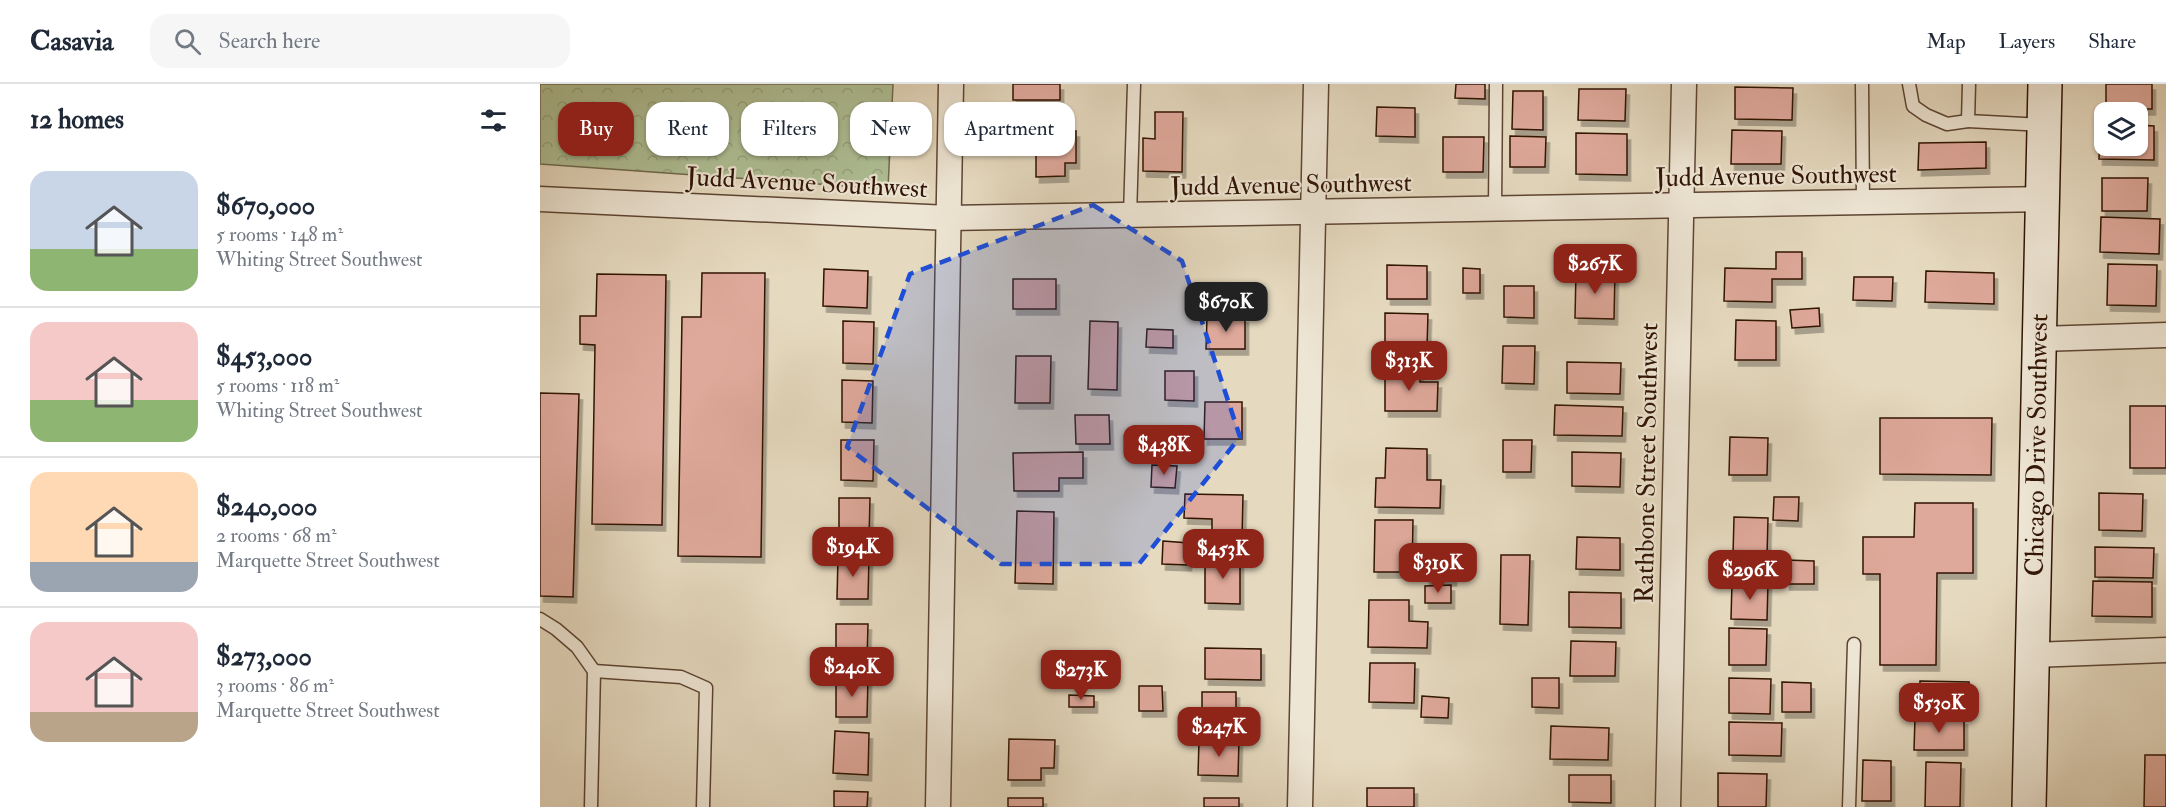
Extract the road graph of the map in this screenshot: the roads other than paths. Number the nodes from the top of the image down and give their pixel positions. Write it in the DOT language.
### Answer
graph roads {
  1 [pos="951,84"];
  2 [pos="1134,84"];
  3 [pos="1317,84"];
  4 [pos="1496,84"];
  5 [pos="1684,84"];
  6 [pos="1862,84"];
  7 [pos="1909,84"];
  8 [pos="1969,84"];
  9 [pos="2045,84"];
  10 [pos="1968,121"];
  11 [pos="2044,125"];
  12 [pos="540,199"];
  13 [pos="2042,199"];
  14 [pos="1863,203"];
  15 [pos="1681,207"];
  16 [pos="1495,210"];
  17 [pos="1315,213"];
  18 [pos="1130,216"];
  19 [pos="949,218"];
  20 [pos="2166,335"];
  21 [pos="2038,339"];
  22 [pos="540,619"];
  23 [pos="1854,644"];
  24 [pos="2166,650"];
  25 [pos="2033,655"];
  26 [pos="594,671"];
  27 [pos="591,807"];
  28 [pos="703,807"];
  29 [pos="938,807"];
  30 [pos="1300,807"];
  31 [pos="1668,807"];
  32 [pos="1849,807"];
  33 [pos="2029,807"];
  1 -- 19 [label="street"];
  2 -- 18 [label="lane"];
  3 -- 17 [label="street"];
  4 -- 16 [label="lane"];
  5 -- 15 [label="street, Rathbone Street Southwest"];
  6 -- 14 [label="lane"];
  7 -- 10 [label="lane"];
  8 -- 10 [label="lane"];
  9 -- 11 [label="main road, Chicago Drive Southwest"];
  10 -- 11 [label="lane"];
  11 -- 13 [label="main road, Chicago Drive Southwest"];
  12 -- 19 [label="street, Judd Avenue Southwest"];
  13 -- 14 [label="street, Judd Avenue Southwest"];
  13 -- 21 [label="main road, Chicago Drive Southwest"];
  14 -- 15 [label="street, Judd Avenue Southwest"];
  15 -- 16 [label="street, Judd Avenue Southwest"];
  15 -- 31 [label="street, Rathbone Street Southwest"];
  16 -- 17 [label="street, Judd Avenue Southwest"];
  17 -- 18 [label="street, Judd Avenue Southwest"];
  17 -- 30 [label="street"];
  18 -- 19 [label="street, Judd Avenue Southwest"];
  19 -- 29 [label="street"];
  20 -- 21 [label="street"];
  21 -- 25 [label="main road, Chicago Drive Southwest"];
  22 -- 26 [label="lane"];
  23 -- 32 [label="lane"];
  24 -- 25 [label="street"];
  25 -- 33 [label="main road, Chicago Drive Southwest"];
  26 -- 27 [label="lane"];
  26 -- 28 [label="lane"];
}
